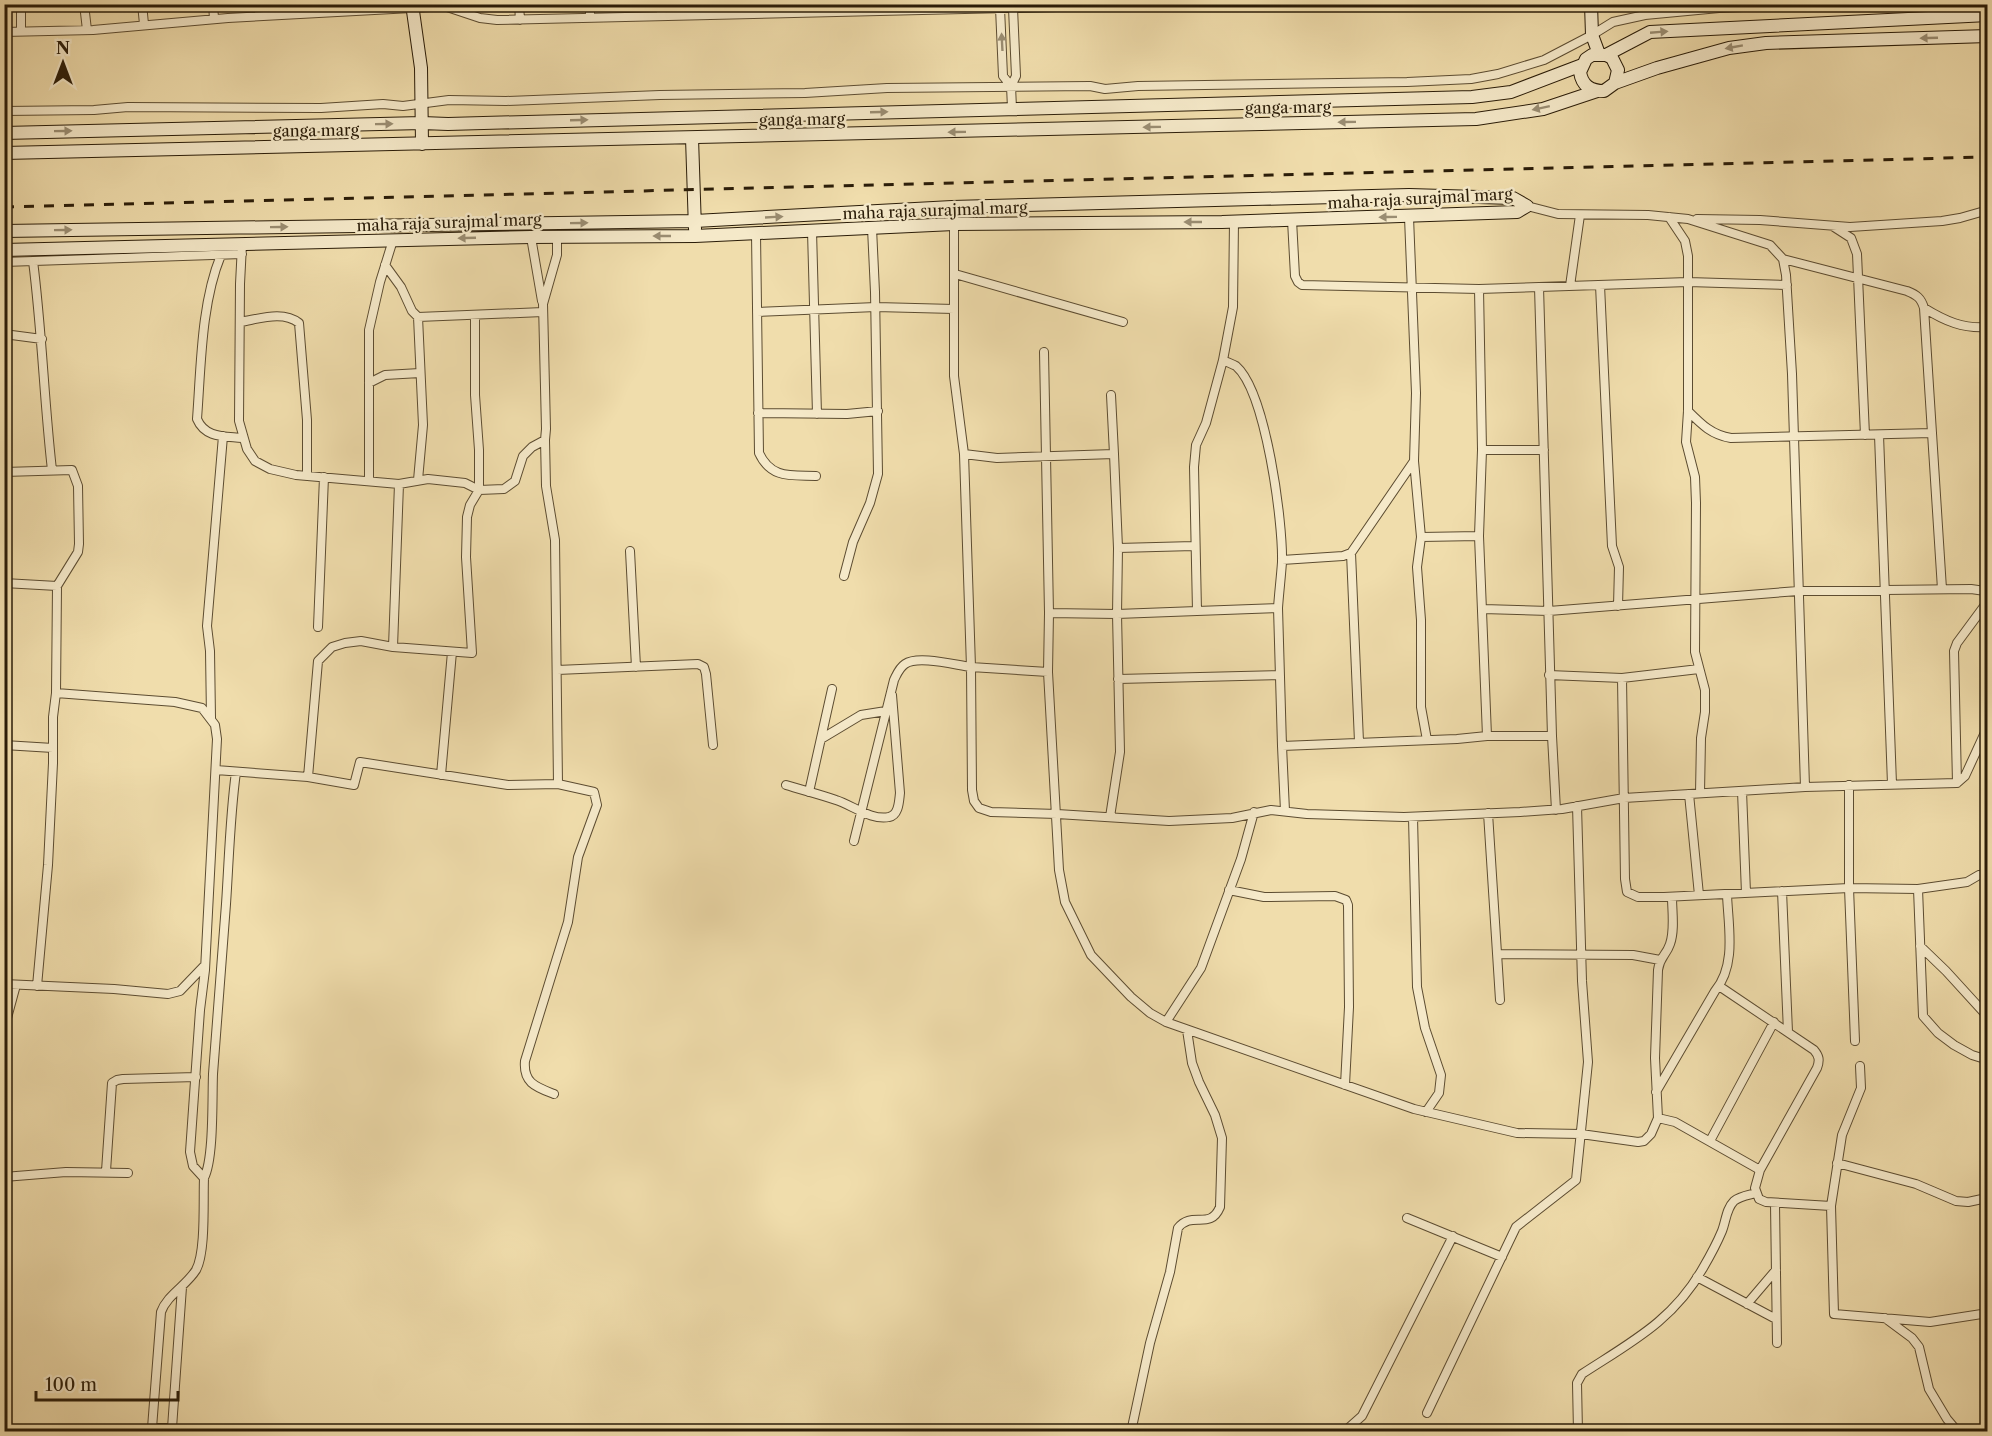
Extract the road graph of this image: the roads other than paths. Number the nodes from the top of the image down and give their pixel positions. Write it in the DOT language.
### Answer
graph roads {
  1 [pos="21,4"];
  2 [pos="84,4"];
  3 [pos="142,4"];
  4 [pos="213,4"];
  5 [pos="272,4"];
  6 [pos="519,4"];
  7 [pos="590,4"];
  8 [pos="662,4"];
  9 [pos="736,4"];
  10 [pos="1182,4"];
  11 [pos="1591,4"];
  12 [pos="1817,4"];
  13 [pos="444,5"];
  14 [pos="1133,5"];
  15 [pos="395,6"];
  16 [pos="412,6"];
  17 [pos="1053,6"];
  18 [pos="954,7"];
  19 [pos="332,8"];
  20 [pos="877,8"];
  21 [pos="1000,8"];
  22 [pos="1013,8"];
  23 [pos="807,9"];
  24 [pos="736,15"];
  25 [pos="1988,15"];
  26 [pos="272,16"];
  27 [pos="662,16"];
  28 [pos="591,18"];
  29 [pos="214,20"];
  30 [pos="520,20"];
  31 [pos="144,24"];
  32 [pos="87,30"];
  33 [pos="21,31"];
  34 [pos="4,32"];
  35 [pos="1592,35"];
  36 [pos="1988,36"];
  37 [pos="1602,54"];
  38 [pos="1582,65"];
  39 [pos="1615,83"];
  40 [pos="1011,86"];
  41 [pos="1597,91"];
  42 [pos="423,104"];
  43 [pos="1012,108"];
  44 [pos="4,111"];
  45 [pos="422,123"];
  46 [pos="4,133"];
  47 [pos="692,138"];
  48 [pos="422,144"];
  49 [pos="4,153"];
  50 [pos="1409,195"];
  51 [pos="1232,200"];
  52 [pos="1527,206"];
  53 [pos="952,207"];
  54 [pos="1988,210"];
  55 [pos="1580,214"];
  56 [pos="1409,217"];
  57 [pos="1669,217"];
  58 [pos="1688,219"];
  59 [pos="1292,220"];
  60 [pos="695,221"];
  61 [pos="1234,221"];
  62 [pos="954,224"];
  63 [pos="1832,226"];
  64 [pos="242,227"];
  65 [pos="872,228"];
  66 [pos="4,231"];
  67 [pos="812,231"];
  68 [pos="756,234"];
  69 [pos="557,236"];
  70 [pos="531,237"];
  71 [pos="695,237"];
  72 [pos="393,240"];
  73 [pos="242,249"];
  74 [pos="4,250"];
  75 [pos="221,255"];
  76 [pos="1783,259"];
  77 [pos="33,261"];
  78 [pos="4,262"];
  79 [pos="385,265"];
  80 [pos="955,274"];
  81 [pos="1858,279"];
  82 [pos="1688,282"];
  83 [pos="1600,285"];
  84 [pos="1787,285"];
  85 [pos="1570,286"];
  86 [pos="1539,287"];
  87 [pos="1413,288"];
  88 [pos="1479,289"];
  89 [pos="876,307"];
  90 [pos="543,308"];
  91 [pos="1924,308"];
  92 [pos="954,309"];
  93 [pos="814,310"];
  94 [pos="757,312"];
  95 [pos="475,316"];
  96 [pos="418,317"];
  97 [pos="240,322"];
  98 [pos="1123,322"];
  99 [pos="1988,327"];
  100 [pos="4,334"];
  101 [pos="42,339"];
  102 [pos="1044,352"];
  103 [pos="1223,360"];
  104 [pos="420,373"];
  105 [pos="369,383"];
  106 [pos="1111,396"];
  107 [pos="878,411"];
  108 [pos="1688,411"];
  109 [pos="758,413"];
  110 [pos="817,414"];
  111 [pos="1932,433"];
  112 [pos="1793,435"];
  113 [pos="1865,435"];
  114 [pos="1879,435"];
  115 [pos="224,436"];
  116 [pos="242,438"];
  117 [pos="545,440"];
  118 [pos="1482,450"];
  119 [pos="1544,450"];
  120 [pos="964,454"];
  121 [pos="1114,454"];
  122 [pos="1045,456"];
  123 [pos="1414,461"];
  124 [pos="52,470"];
  125 [pos="4,472"];
  126 [pos="307,476"];
  127 [pos="816,476"];
  128 [pos="324,477"];
  129 [pos="418,480"];
  130 [pos="369,481"];
  131 [pos="399,484"];
  132 [pos="479,490"];
  133 [pos="1479,536"];
  134 [pos="1421,537"];
  135 [pos="1194,546"];
  136 [pos="1118,548"];
  137 [pos="630,551"];
  138 [pos="1351,553"];
  139 [pos="1282,560"];
  140 [pos="844,576"];
  141 [pos="4,583"];
  142 [pos="57,586"];
  143 [pos="1884,590"];
  144 [pos="1942,590"];
  145 [pos="1798,591"];
  146 [pos="1988,594"];
  147 [pos="1695,600"];
  148 [pos="1988,601"];
  149 [pos="1618,606"];
  150 [pos="1278,608"];
  151 [pos="1483,609"];
  152 [pos="1197,611"];
  153 [pos="1549,611"];
  154 [pos="1049,613"];
  155 [pos="1116,614"];
  156 [pos="318,627"];
  157 [pos="393,647"];
  158 [pos="452,652"];
  159 [pos="636,667"];
  160 [pos="971,668"];
  161 [pos="1699,669"];
  162 [pos="557,670"];
  163 [pos="1048,672"];
  164 [pos="1280,675"];
  165 [pos="1549,675"];
  166 [pos="1622,678"];
  167 [pos="1118,679"];
  168 [pos="892,687"];
  169 [pos="832,689"];
  170 [pos="56,693"];
  171 [pos="886,711"];
  172 [pos="211,718"];
  173 [pos="1988,726"];
  174 [pos="1487,736"];
  175 [pos="1552,736"];
  176 [pos="821,739"];
  177 [pos="1426,740"];
  178 [pos="1359,742"];
  179 [pos="4,745"];
  180 [pos="713,745"];
  181 [pos="1281,746"];
  182 [pos="53,748"];
  183 [pos="216,770"];
  184 [pos="236,772"];
  185 [pos="441,775"];
  186 [pos="308,777"];
  187 [pos="1957,783"];
  188 [pos="558,784"];
  189 [pos="1892,784"];
  190 [pos="786,785"];
  191 [pos="1849,785"];
  192 [pos="1804,787"];
  193 [pos="1742,791"];
  194 [pos="809,792"];
  195 [pos="1700,793"];
  196 [pos="1689,794"];
  197 [pos="1624,798"];
  198 [pos="1577,806"];
  199 [pos="1556,810"];
  200 [pos="1285,811"];
  201 [pos="861,812"];
  202 [pos="1254,812"];
  203 [pos="1488,813"];
  204 [pos="1057,814"];
  205 [pos="1110,817"];
  206 [pos="1413,817"];
  207 [pos="854,841"];
  208 [pos="1988,874"];
  209 [pos="1849,888"];
  210 [pos="1918,889"];
  211 [pos="1229,890"];
  212 [pos="1782,891"];
  213 [pos="1746,893"];
  214 [pos="1727,894"];
  215 [pos="1699,895"];
  216 [pos="1672,897"];
  217 [pos="1920,946"];
  218 [pos="1497,954"];
  219 [pos="1581,955"];
  220 [pos="1660,960"];
  221 [pos="205,965"];
  222 [pos="4,984"];
  223 [pos="16,985"];
  224 [pos="38,986"];
  225 [pos="1719,986"];
  226 [pos="1500,1000"];
  227 [pos="1988,1017"];
  228 [pos="1166,1022"];
  229 [pos="1774,1022"];
  230 [pos="4,1029"];
  231 [pos="1186,1030"];
  232 [pos="1788,1032"];
  233 [pos="1855,1041"];
  234 [pos="1988,1060"];
  235 [pos="1860,1066"];
  236 [pos="196,1077"];
  237 [pos="1345,1085"];
  238 [pos="1655,1092"];
  239 [pos="554,1094"];
  240 [pos="1426,1113"];
  241 [pos="1658,1118"];
  242 [pos="1581,1134"];
  243 [pos="1710,1141"];
  244 [pos="1837,1163"];
  245 [pos="1760,1170"];
  246 [pos="106,1171"];
  247 [pos="128,1173"];
  248 [pos="4,1177"];
  249 [pos="204,1178"];
  250 [pos="1756,1193"];
  251 [pos="1988,1193"];
  252 [pos="1775,1204"];
  253 [pos="1831,1206"];
  254 [pos="1407,1218"];
  255 [pos="1453,1236"];
  256 [pos="1502,1257"];
  257 [pos="1776,1269"];
  258 [pos="1697,1277"];
  259 [pos="182,1287"];
  260 [pos="1748,1304"];
  261 [pos="1988,1313"];
  262 [pos="1885,1318"];
  263 [pos="1776,1319"];
  264 [pos="1777,1342"];
  265 [pos="1427,1413"];
  266 [pos="151,1430"];
  267 [pos="1131,1431"];
  268 [pos="1344,1431"];
  269 [pos="1578,1431"];
  270 [pos="1958,1431"];
  1 -- 33 [label="street"];
  2 -- 32 [label="street"];
  3 -- 31 [label="street"];
  4 -- 29 [label="street"];
  5 -- 26 [label="street"];
  6 -- 30 [label="street"];
  7 -- 28 [label="street"];
  8 -- 27 [label="street"];
  9 -- 24 [label="street"];
  10 -- 14 [label="street"];
  11 -- 35 [label="street"];
  12 -- 35 [label="street"];
  13 -- 16 [label="street"];
  13 -- 30 [label="street"];
  14 -- 17 [label="street"];
  15 -- 16 [label="street"];
  15 -- 19 [label="street"];
  16 -- 42 [label="street"];
  17 -- 22 [label="street"];
  18 -- 20 [label="street"];
  18 -- 21 [label="street"];
  19 -- 26 [label="street"];
  20 -- 23 [label="street"];
  21 -- 22 [label="street"];
  40 -- 21 [label="street, one-way"];
  22 -- 40 [label="street"];
  23 -- 24 [label="street"];
  24 -- 27 [label="street"];
  37 -- 25 [label="street, one-way"];
  26 -- 29 [label="street"];
  27 -- 28 [label="street"];
  28 -- 30 [label="street"];
  29 -- 31 [label="street"];
  31 -- 32 [label="street"];
  32 -- 33 [label="street"];
  33 -- 34 [label="street"];
  35 -- 37 [label="street"];
  35 -- 40 [label="street"];
  36 -- 39 [label="street, one-way"];
  37 -- 38 [label="street"];
  37 -- 39 [label="street"];
  38 -- 41 [label="street"];
  38 -- 43 [label="street, ganga marg"];
  39 -- 41 [label="street"];
  40 -- 42 [label="street"];
  40 -- 43 [label="street"];
  41 -- 47 [label="street, ganga marg, one-way"];
  42 -- 44 [label="street"];
  42 -- 45 [label="street"];
  45 -- 43 [label="street, ganga marg, one-way"];
  46 -- 45 [label="street, ganga marg, one-way"];
  45 -- 48 [label="street"];
  47 -- 48 [label="street, ganga marg"];
  47 -- 60 [label="street"];
  48 -- 49 [label="street, ganga marg"];
  50 -- 51 [label="street, maha raja surajmal marg"];
  50 -- 52 [label="street, maha raja surajmal marg"];
  50 -- 56 [label="street"];
  51 -- 53 [label="street, maha raja surajmal marg"];
  51 -- 61 [label="street"];
  52 -- 55 [label="street"];
  52 -- 56 [label="street, maha raja surajmal marg"];
  60 -- 53 [label="street, maha raja surajmal marg, one-way"];
  53 -- 62 [label="street"];
  54 -- 63 [label="street"];
  55 -- 57 [label="street"];
  55 -- 85 [label="street"];
  56 -- 59 [label="street, maha raja surajmal marg, one-way"];
  56 -- 87 [label="street"];
  57 -- 58 [label="street"];
  57 -- 82 [label="street"];
  58 -- 63 [label="street"];
  58 -- 76 [label="street"];
  59 -- 61 [label="street, maha raja surajmal marg"];
  59 -- 87 [label="street"];
  64 -- 60 [label="street, maha raja surajmal marg, one-way"];
  60 -- 71 [label="street"];
  61 -- 62 [label="street, maha raja surajmal marg, one-way"];
  61 -- 103 [label="street"];
  62 -- 65 [label="street, maha raja surajmal marg"];
  62 -- 80 [label="street"];
  63 -- 81 [label="street"];
  66 -- 64 [label="street, maha raja surajmal marg, one-way"];
  64 -- 73 [label="street"];
  65 -- 67 [label="street, maha raja surajmal marg"];
  65 -- 89 [label="street"];
  67 -- 68 [label="street, maha raja surajmal marg"];
  67 -- 93 [label="street"];
  68 -- 71 [label="street, maha raja surajmal marg"];
  68 -- 94 [label="street"];
  69 -- 70 [label="street, maha raja surajmal marg"];
  71 -- 69 [label="street, maha raja surajmal marg, one-way"];
  69 -- 90 [label="street"];
  70 -- 72 [label="street, maha raja surajmal marg, one-way"];
  70 -- 90 [label="street"];
  72 -- 73 [label="street, maha raja surajmal marg"];
  72 -- 79 [label="street"];
  73 -- 74 [label="street, maha raja surajmal marg"];
  73 -- 75 [label="street"];
  73 -- 97 [label="street"];
  75 -- 77 [label="street"];
  75 -- 115 [label="street"];
  76 -- 81 [label="street"];
  76 -- 84 [label="street"];
  77 -- 78 [label="street"];
  77 -- 101 [label="street"];
  79 -- 96 [label="street"];
  79 -- 105 [label="street"];
  80 -- 92 [label="street"];
  80 -- 98 [label="street"];
  81 -- 91 [label="street"];
  81 -- 113 [label="street"];
  82 -- 83 [label="street"];
  82 -- 84 [label="street"];
  82 -- 108 [label="street"];
  83 -- 85 [label="street"];
  83 -- 149 [label="street"];
  84 -- 112 [label="street"];
  85 -- 86 [label="street"];
  86 -- 88 [label="street"];
  86 -- 119 [label="street"];
  87 -- 88 [label="street"];
  87 -- 123 [label="street"];
  88 -- 118 [label="street"];
  89 -- 92 [label="street"];
  89 -- 93 [label="street"];
  89 -- 107 [label="street"];
  90 -- 95 [label="street"];
  90 -- 117 [label="street"];
  91 -- 99 [label="street"];
  91 -- 111 [label="street"];
  92 -- 120 [label="street"];
  93 -- 94 [label="street"];
  93 -- 110 [label="street"];
  94 -- 109 [label="street"];
  95 -- 96 [label="street"];
  95 -- 132 [label="street"];
  96 -- 104 [label="street"];
  97 -- 116 [label="street"];
  97 -- 126 [label="street"];
  100 -- 101 [label="street"];
  101 -- 124 [label="street"];
  102 -- 122 [label="street"];
  103 -- 135 [label="street"];
  103 -- 139 [label="street"];
  104 -- 105 [label="street"];
  104 -- 129 [label="street"];
  105 -- 130 [label="street"];
  106 -- 121 [label="street"];
  107 -- 110 [label="street"];
  107 -- 140 [label="street"];
  108 -- 112 [label="street"];
  108 -- 147 [label="street"];
  109 -- 110 [label="street"];
  109 -- 127 [label="street"];
  111 -- 114 [label="street"];
  111 -- 144 [label="street"];
  112 -- 113 [label="street"];
  112 -- 145 [label="street"];
  113 -- 114 [label="street"];
  114 -- 143 [label="street"];
  115 -- 116 [label="street"];
  115 -- 172 [label="street"];
  116 -- 126 [label="street"];
  117 -- 132 [label="street"];
  117 -- 162 [label="street"];
  118 -- 119 [label="street"];
  118 -- 133 [label="street"];
  119 -- 153 [label="street"];
  120 -- 122 [label="street"];
  120 -- 160 [label="street"];
  121 -- 122 [label="street"];
  121 -- 136 [label="street"];
  122 -- 154 [label="street"];
  123 -- 134 [label="street"];
  123 -- 138 [label="street"];
  124 -- 125 [label="street"];
  124 -- 142 [label="street"];
  126 -- 128 [label="street"];
  128 -- 130 [label="street"];
  128 -- 156 [label="street"];
  129 -- 131 [label="street"];
  129 -- 132 [label="street"];
  130 -- 131 [label="street"];
  131 -- 157 [label="street"];
  132 -- 158 [label="street"];
  133 -- 134 [label="street"];
  133 -- 151 [label="street"];
  134 -- 177 [label="street"];
  135 -- 136 [label="street"];
  135 -- 152 [label="street"];
  136 -- 155 [label="street"];
  137 -- 159 [label="street"];
  138 -- 139 [label="street"];
  138 -- 178 [label="street"];
  139 -- 150 [label="street"];
  141 -- 142 [label="street"];
  142 -- 170 [label="street"];
  143 -- 144 [label="street"];
  143 -- 145 [label="street"];
  143 -- 189 [label="street"];
  144 -- 146 [label="street"];
  145 -- 147 [label="street"];
  145 -- 192 [label="street"];
  147 -- 149 [label="street"];
  147 -- 161 [label="street"];
  148 -- 187 [label="street"];
  149 -- 153 [label="street"];
  150 -- 152 [label="street"];
  150 -- 164 [label="street"];
  151 -- 153 [label="street"];
  151 -- 174 [label="street"];
  152 -- 155 [label="street"];
  153 -- 165 [label="street"];
  154 -- 155 [label="street"];
  154 -- 163 [label="street"];
  155 -- 167 [label="street"];
  157 -- 158 [label="street"];
  157 -- 186 [label="street"];
  158 -- 185 [label="street"];
  159 -- 162 [label="street"];
  159 -- 180 [label="street"];
  160 -- 163 [label="street"];
  160 -- 168 [label="street"];
  160 -- 204 [label="street"];
  161 -- 166 [label="street"];
  161 -- 195 [label="street"];
  162 -- 188 [label="street"];
  163 -- 204 [label="street"];
  164 -- 167 [label="street"];
  164 -- 181 [label="street"];
  165 -- 166 [label="street"];
  165 -- 175 [label="street"];
  166 -- 197 [label="street"];
  167 -- 205 [label="street"];
  168 -- 171 [label="street"];
  168 -- 201 [label="street"];
  169 -- 176 [label="street"];
  170 -- 172 [label="street"];
  170 -- 182 [label="street"];
  171 -- 176 [label="street"];
  171 -- 201 [label="street"];
  172 -- 183 [label="street"];
  173 -- 187 [label="street"];
  174 -- 175 [label="street"];
  174 -- 177 [label="street"];
  175 -- 199 [label="street"];
  176 -- 194 [label="street"];
  177 -- 178 [label="street"];
  178 -- 181 [label="street"];
  179 -- 182 [label="street"];
  181 -- 200 [label="street"];
  182 -- 224 [label="street"];
  183 -- 184 [label="street"];
  183 -- 221 [label="street"];
  184 -- 186 [label="street"];
  184 -- 249 [label="street"];
  185 -- 186 [label="street"];
  185 -- 188 [label="street"];
  187 -- 189 [label="street"];
  188 -- 239 [label="street"];
  189 -- 191 [label="street"];
  190 -- 194 [label="street"];
  191 -- 192 [label="street"];
  191 -- 209 [label="street"];
  192 -- 193 [label="street"];
  193 -- 195 [label="street"];
  193 -- 213 [label="street"];
  194 -- 201 [label="street"];
  195 -- 196 [label="street"];
  196 -- 197 [label="street"];
  196 -- 215 [label="street"];
  197 -- 198 [label="street"];
  197 -- 216 [label="street"];
  198 -- 199 [label="street"];
  198 -- 219 [label="street"];
  199 -- 203 [label="street"];
  200 -- 202 [label="street"];
  200 -- 206 [label="street"];
  201 -- 207 [label="street"];
  202 -- 205 [label="street"];
  202 -- 211 [label="street"];
  203 -- 206 [label="street"];
  203 -- 218 [label="street"];
  204 -- 205 [label="street"];
  204 -- 228 [label="street"];
  206 -- 240 [label="street"];
  208 -- 210 [label="street"];
  209 -- 210 [label="street"];
  209 -- 212 [label="street"];
  209 -- 233 [label="street"];
  210 -- 217 [label="street"];
  211 -- 228 [label="street"];
  211 -- 237 [label="street"];
  212 -- 213 [label="street"];
  212 -- 232 [label="street"];
  213 -- 214 [label="street"];
  214 -- 215 [label="street"];
  214 -- 225 [label="street"];
  215 -- 216 [label="street"];
  216 -- 220 [label="street"];
  217 -- 227 [label="street"];
  217 -- 234 [label="street"];
  218 -- 219 [label="street"];
  218 -- 226 [label="street"];
  219 -- 220 [label="street"];
  219 -- 242 [label="street"];
  220 -- 238 [label="street"];
  221 -- 224 [label="street"];
  221 -- 236 [label="street"];
  222 -- 223 [label="street"];
  223 -- 224 [label="street"];
  223 -- 230 [label="street"];
  225 -- 229 [label="street"];
  225 -- 238 [label="street"];
  228 -- 231 [label="street"];
  229 -- 232 [label="street"];
  229 -- 243 [label="street"];
  231 -- 237 [label="street"];
  231 -- 267 [label="street"];
  232 -- 245 [label="street"];
  235 -- 244 [label="street"];
  236 -- 246 [label="street"];
  236 -- 249 [label="street"];
  237 -- 240 [label="street"];
  238 -- 241 [label="street"];
  240 -- 242 [label="street"];
  241 -- 242 [label="street"];
  241 -- 243 [label="street"];
  242 -- 256 [label="street"];
  243 -- 245 [label="street"];
  244 -- 251 [label="street"];
  244 -- 253 [label="street"];
  245 -- 250 [label="street"];
  246 -- 247 [label="street"];
  246 -- 248 [label="street"];
  249 -- 259 [label="street"];
  250 -- 252 [label="street"];
  250 -- 258 [label="street"];
  252 -- 253 [label="street"];
  252 -- 257 [label="street"];
  253 -- 262 [label="street"];
  254 -- 255 [label="street"];
  255 -- 256 [label="street"];
  255 -- 268 [label="street"];
  256 -- 265 [label="street"];
  257 -- 260 [label="street"];
  257 -- 263 [label="street"];
  258 -- 260 [label="street"];
  258 -- 269 [label="street"];
  259 -- 266 [label="street"];
  259 -- 266 [label="street"];
  260 -- 263 [label="street"];
  261 -- 262 [label="street"];
  262 -- 270 [label="street"];
  263 -- 264 [label="street"];
}
